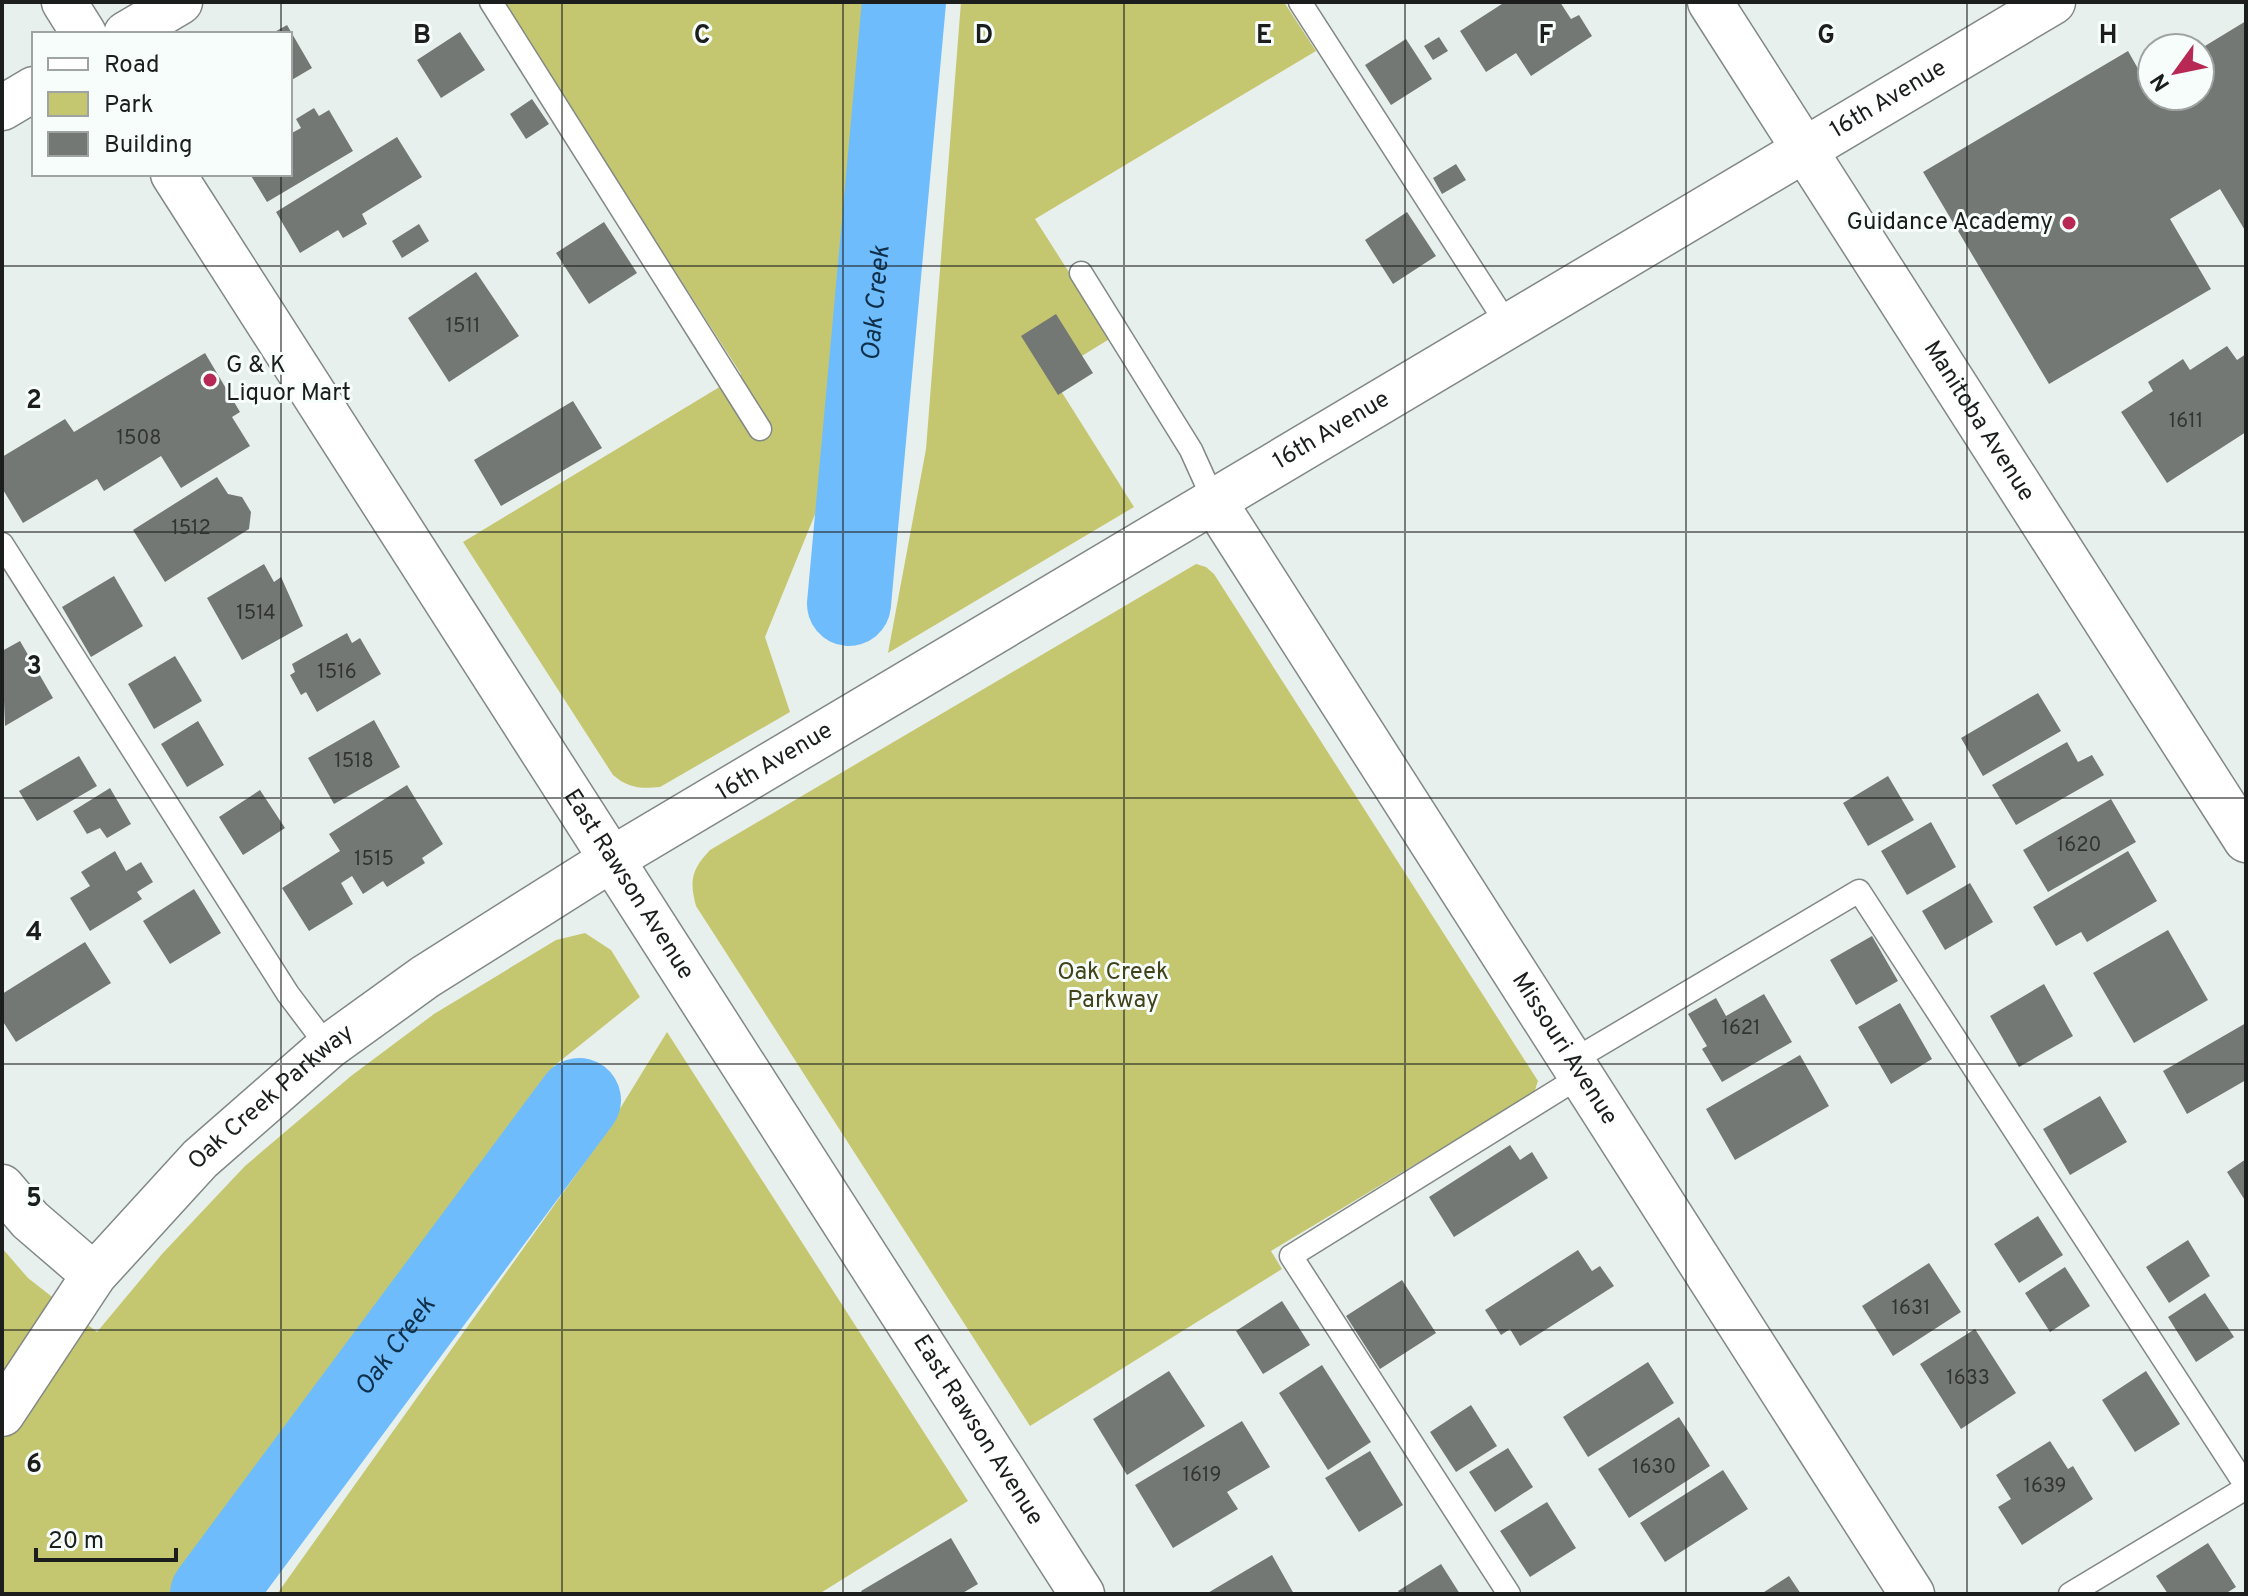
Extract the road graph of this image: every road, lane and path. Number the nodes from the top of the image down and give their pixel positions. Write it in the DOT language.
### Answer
graph roads {
  1 [pos="64,2"];
  2 [pos="180,2"];
  3 [pos="491,2"];
  4 [pos="1300,2"];
  5 [pos="1710,2"];
  6 [pos="2053,2"];
  7 [pos="83,32"];
  8 [pos="129,32"];
  9 [pos="32,90"];
  10 [pos="2,108"];
  11 [pos="1805,150"];
  12 [pos="174,176"];
  13 [pos="1081,273"];
  14 [pos="1509,327"];
  15 [pos="760,429"];
  16 [pos="1215,503"];
  17 [pos="2,544"];
  18 [pos="2246,840"];
  19 [pos="612,859"];
  20 [pos="328,1047"];
  21 [pos="1576,1068"];
  22 [pos="2,1187"];
  23 [pos="94,1275"];
  24 [pos="2,1414"];
  25 [pos="2246,1487"];
  26 [pos="1082,1594"];
  27 [pos="1509,1594"];
  28 [pos="1912,1594"];
  29 [pos="2070,1594"];
  1 -- 7 [label="street"];
  2 -- 8 [label="street"];
  3 -- 15 [label="lane"];
  4 -- 14 [label="lane"];
  5 -- 11 [label="street, Manitoba Avenue"];
  6 -- 11 [label="street, 16th Avenue"];
  9 -- 10 [label="street"];
  11 -- 14 [label="street, 16th Avenue"];
  11 -- 18 [label="street, Manitoba Avenue"];
  12 -- 19 [label="street, East Rawson Avenue"];
  13 -- 16 [label="lane"];
  14 -- 16 [label="street, 16th Avenue"];
  16 -- 19 [label="street, 16th Avenue"];
  16 -- 21 [label="street, Missouri Avenue"];
  17 -- 20 [label="lane"];
  19 -- 20 [label="street, Oak Creek Parkway"];
  19 -- 26 [label="street, East Rawson Avenue"];
  20 -- 23 [label="street, Oak Creek Parkway"];
  21 -- 25 [label="lane"];
  21 -- 27 [label="lane"];
  21 -- 28 [label="street, Missouri Avenue"];
  22 -- 23 [label="street"];
  23 -- 24 [label="street, Oak Creek Parkway"];
  25 -- 29 [label="lane"];
}
